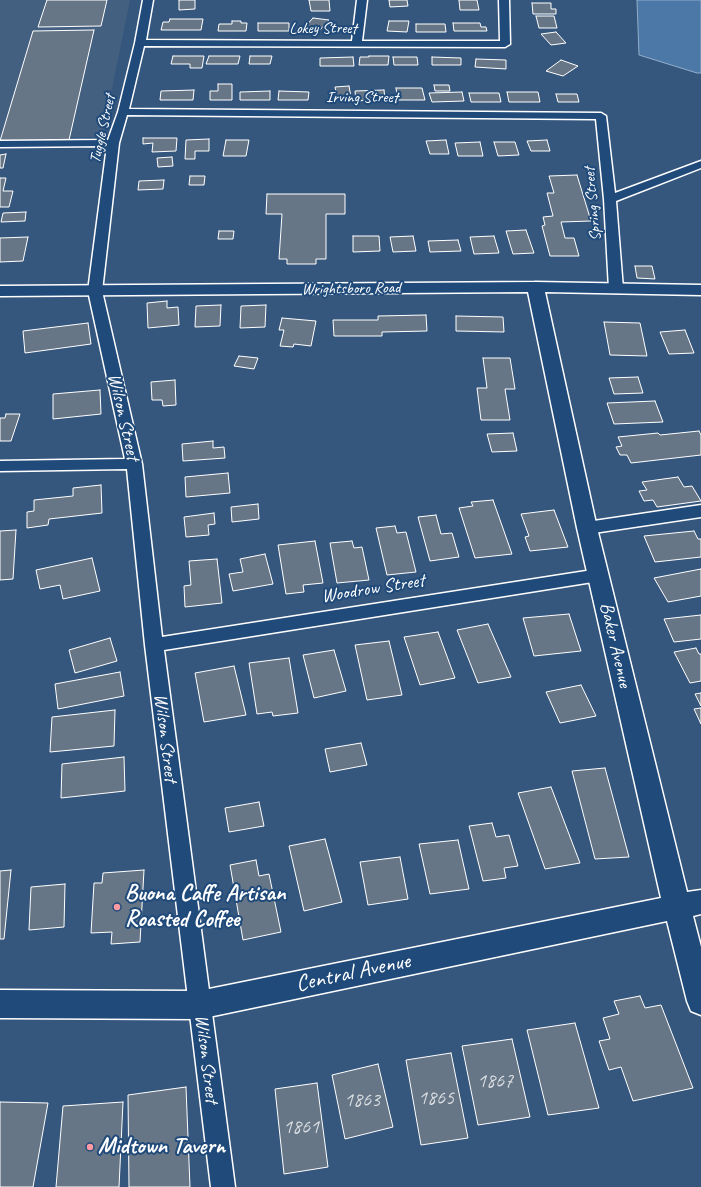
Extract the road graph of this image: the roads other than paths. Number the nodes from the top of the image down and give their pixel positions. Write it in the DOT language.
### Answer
graph roads {
  1 [pos="148,0"];
  2 [pos="362,0"];
  3 [pos="504,0"];
  4 [pos="140,43"];
  5 [pos="357,44"];
  6 [pos="123,112"];
  7 [pos="601,116"];
  8 [pos="113,143"];
  9 [pos="0,144"];
  10 [pos="701,164"];
  11 [pos="610,199"];
  12 [pos="535,287"];
  13 [pos="616,289"];
  14 [pos="0,290"];
  15 [pos="701,290"];
  16 [pos="95,291"];
  17 [pos="134,464"];
  18 [pos="0,466"];
  19 [pos="701,512"];
  20 [pos="587,528"];
  21 [pos="599,575"];
  22 [pos="154,645"];
  23 [pos="689,904"];
  24 [pos="701,1001"];
  25 [pos="0,1004"];
  26 [pos="199,1005"];
  27 [pos="223,1187"];
  1 -- 4 [label="street, Tuggle Street"];
  2 -- 5 [label="street"];
  3 -- 5 [label="street, Lokey Street"];
  4 -- 5 [label="street, Lokey Street"];
  4 -- 6 [label="street, Tuggle Street"];
  6 -- 7 [label="street, Irving Street"];
  6 -- 8 [label="street, Tuggle Street"];
  7 -- 11 [label="street, Spring Street"];
  8 -- 9 [label="street"];
  8 -- 16 [label="street, Tuggle Street"];
  10 -- 11 [label="street"];
  11 -- 13 [label="street, Spring Street"];
  12 -- 13 [label="main road, Wrightsboro Road"];
  12 -- 16 [label="main road, Wrightsboro Road"];
  12 -- 20 [label="main road, Baker Avenue"];
  13 -- 15 [label="main road, Wrightsboro Road"];
  14 -- 16 [label="main road, Wrightsboro Road"];
  16 -- 17 [label="street, Wilson Street"];
  17 -- 18 [label="street"];
  17 -- 22 [label="street, Wilson Street"];
  19 -- 20 [label="street"];
  20 -- 21 [label="main road, Baker Avenue"];
  21 -- 22 [label="street, Woodrow Street"];
  21 -- 23 [label="main road, Baker Avenue"];
  22 -- 26 [label="street, Wilson Street"];
  23 -- 24 [label="main road, Baker Avenue"];
  23 -- 26 [label="main road, Central Avenue"];
  25 -- 26 [label="main road, Central Avenue"];
  26 -- 27 [label="street, Wilson Street"];
}
